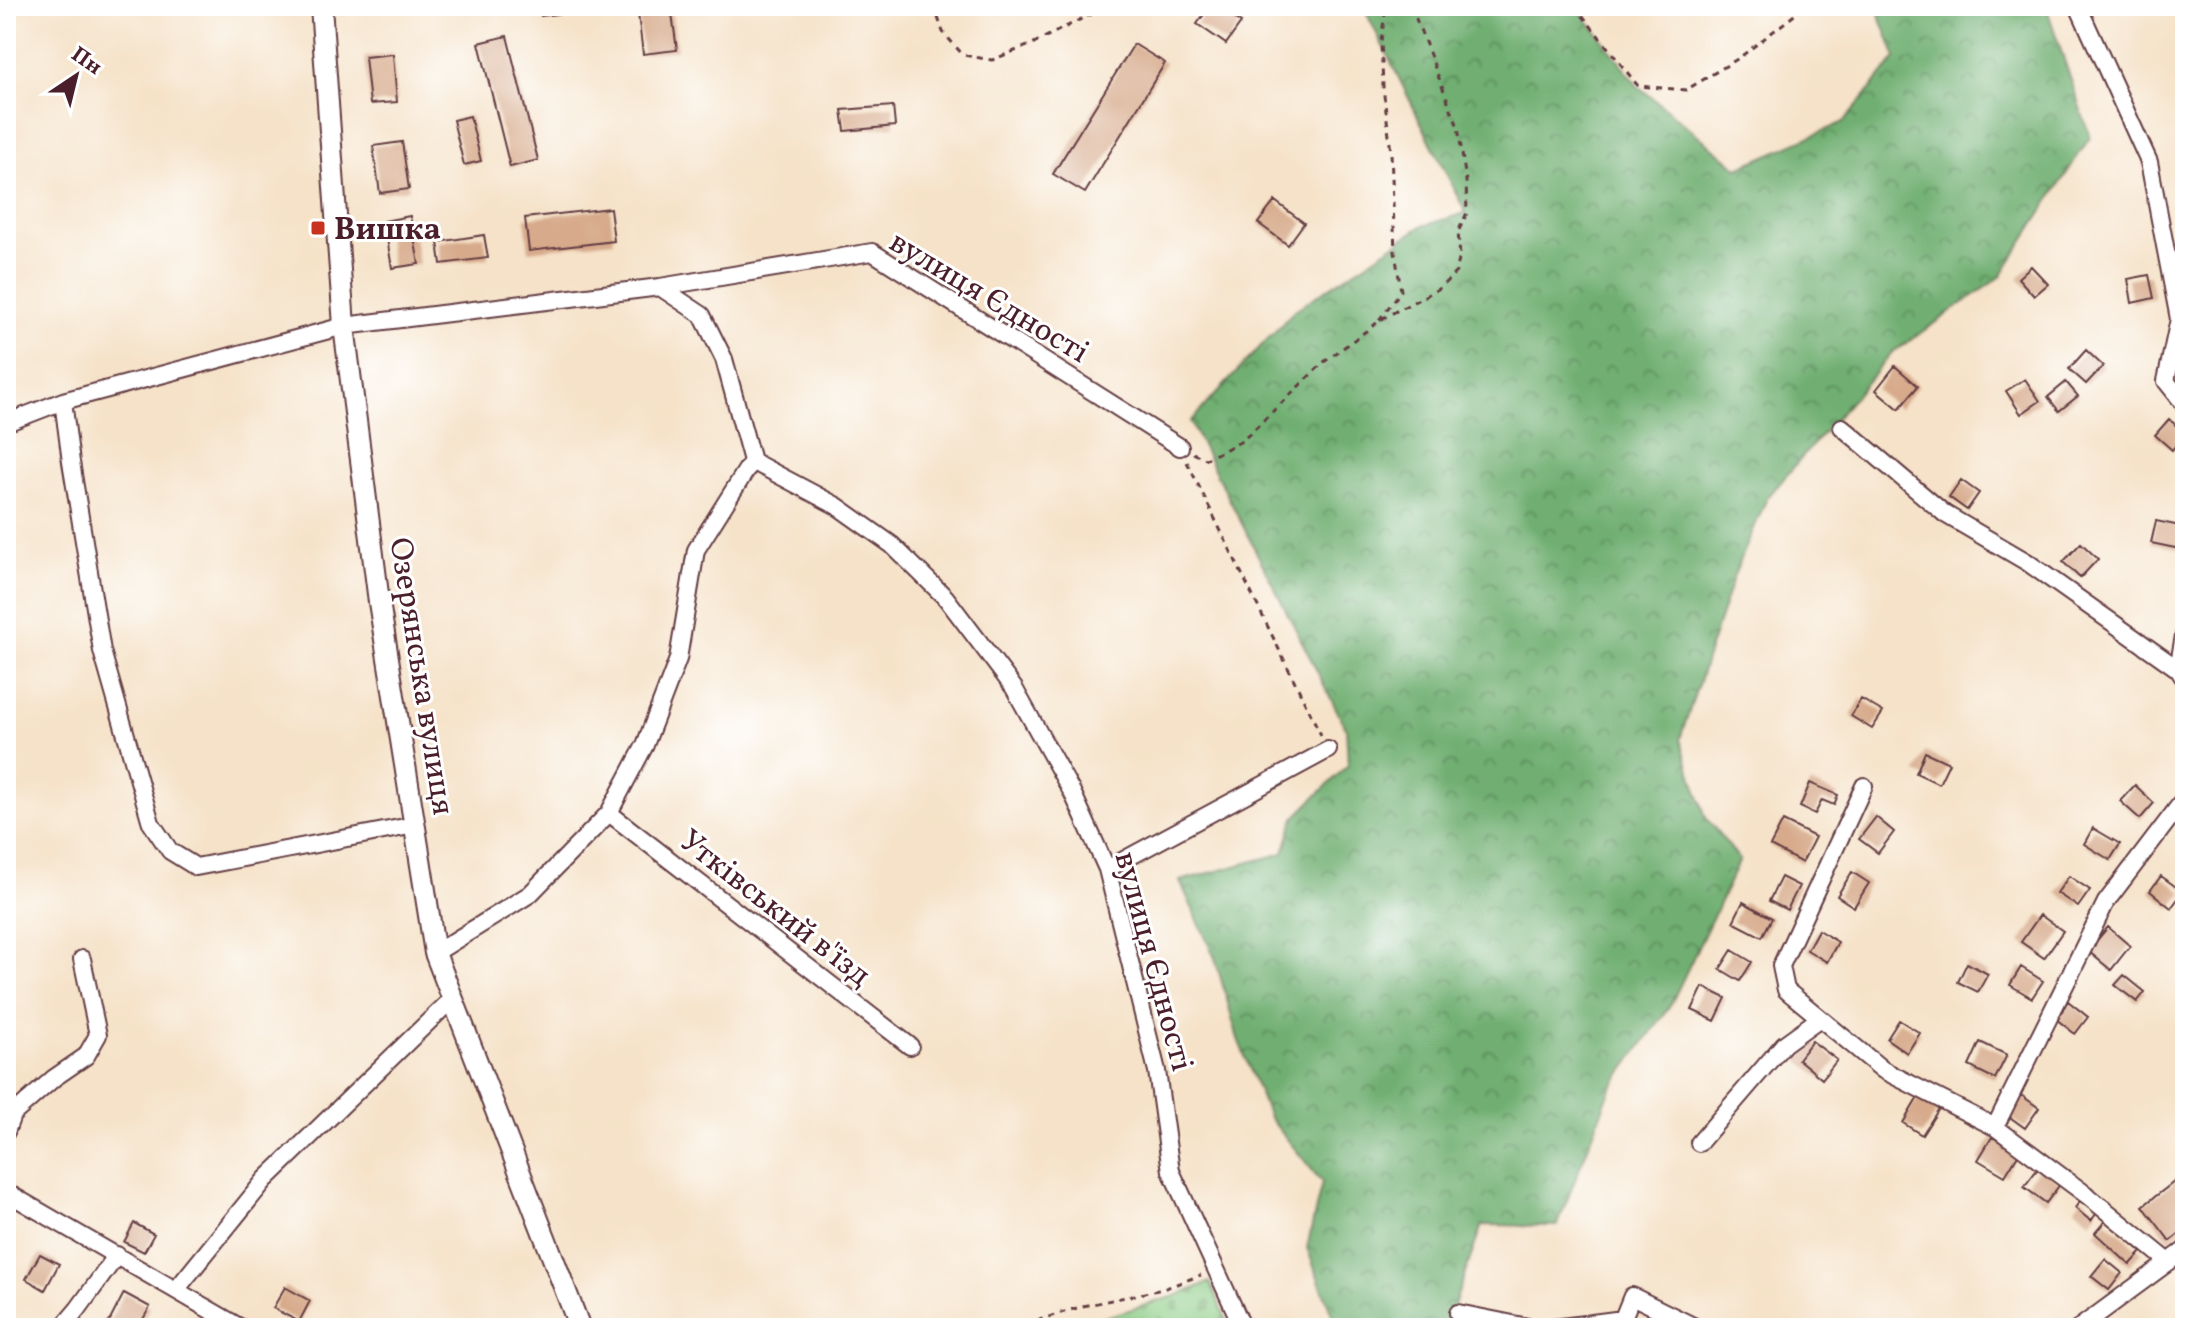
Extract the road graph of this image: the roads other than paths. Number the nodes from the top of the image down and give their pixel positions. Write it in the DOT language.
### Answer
graph roads {
  1 [pos="321,6"];
  2 [pos="2078,6"];
  3 [pos="660,287"];
  4 [pos="344,326"];
  5 [pos="63,401"];
  6 [pos="2185,405"];
  7 [pos="6,423"];
  8 [pos="1842,427"];
  9 [pos="1180,447"];
  10 [pos="752,461"];
  11 [pos="2185,630"];
  12 [pos="2181,674"];
  13 [pos="1328,750"];
  14 [pos="1864,786"];
  15 [pos="2185,798"];
  16 [pos="609,813"];
  17 [pos="415,825"];
  18 [pos="1107,869"];
  19 [pos="435,953"];
  20 [pos="82,959"];
  21 [pos="453,998"];
  22 [pos="1820,1018"];
  23 [pos="910,1046"];
  24 [pos="1995,1127"];
  25 [pos="6,1132"];
  26 [pos="1699,1143"];
  27 [pos="6,1192"];
  28 [pos="2185,1250"];
  29 [pos="117,1255"];
  30 [pos="2169,1262"];
  31 [pos="176,1290"];
  32 [pos="1458,1313"];
  33 [pos="1621,1324"];
  34 [pos="62,1328"];
  35 [pos="241,1328"];
  36 [pos="580,1328"];
  37 [pos="1243,1328"];
  38 [pos="1533,1328"];
  39 [pos="1554,1328"];
  40 [pos="1697,1328"];
  41 [pos="2079,1328"];
  1 -- 4 [label="street, Озерянська вулиця"];
  2 -- 6 [label="street"];
  3 -- 4 [label="street, вулиця Єдності"];
  3 -- 9 [label="street, вулиця Єдності"];
  3 -- 10 [label="street"];
  4 -- 5 [label="street, вулиця Єдності"];
  4 -- 17 [label="street, Озерянська вулиця"];
  5 -- 7 [label="street, вулиця Єдності"];
  5 -- 17 [label="street"];
  8 -- 12 [label="street"];
  10 -- 16 [label="street"];
  10 -- 18 [label="street, вулиця Єдності"];
  11 -- 12 [label="street"];
  13 -- 18 [label="street"];
  14 -- 22 [label="street"];
  15 -- 24 [label="street"];
  16 -- 19 [label="street"];
  16 -- 23 [label="street, Утківський в'їзд"];
  17 -- 19 [label="street, Озерянська вулиця"];
  18 -- 37 [label="street, вулиця Єдності"];
  19 -- 21 [label="street, Озерянська вулиця"];
  20 -- 25 [label="street"];
  21 -- 31 [label="street"];
  21 -- 36 [label="street, Озерянська вулиця"];
  22 -- 24 [label="street"];
  22 -- 26 [label="street"];
  24 -- 30 [label="street"];
  27 -- 29 [label="street"];
  28 -- 30 [label="street"];
  29 -- 31 [label="street"];
  29 -- 34 [label="street"];
  30 -- 41 [label="street"];
  31 -- 35 [label="street"];
  32 -- 38 [label="street"];
  33 -- 39 [label="street"];
  33 -- 40 [label="street"];
}
